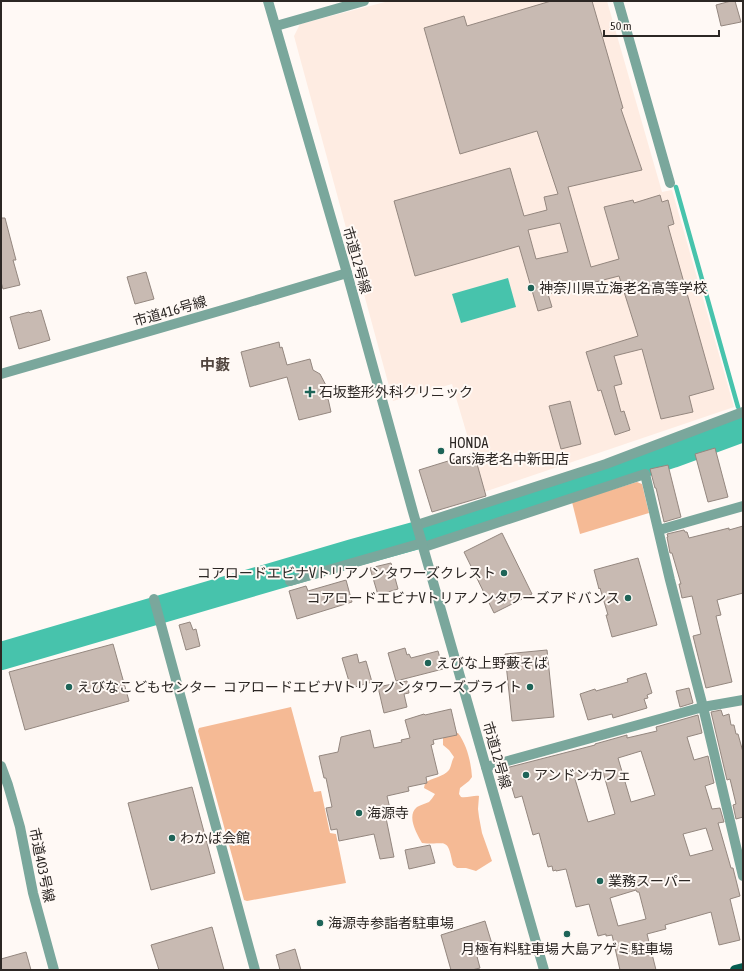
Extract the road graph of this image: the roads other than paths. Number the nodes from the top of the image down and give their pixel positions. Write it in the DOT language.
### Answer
graph roads {
  1 [pos="268,1"];
  2 [pos="364,1"];
  3 [pos="618,1"];
  4 [pos="276,26"];
  5 [pos="670,182"];
  6 [pos="347,273"];
  7 [pos="1,374"];
  8 [pos="743,412"];
  9 [pos="743,506"];
  10 [pos="417,526"];
  11 [pos="659,530"];
  12 [pos="422,543"];
  13 [pos="290,581"];
  14 [pos="155,601"];
  15 [pos="743,700"];
  16 [pos="703,707"];
  17 [pos="1,766"];
  18 [pos="486,767"];
  19 [pos="743,876"];
  20 [pos="743,968"];
  21 [pos="54,970"];
  22 [pos="255,970"];
  23 [pos="544,970"];
  24 [pos="735,970"];
  1 -- 4 [label="street, 市道12号線"];
  2 -- 4 [label="street"];
  3 -- 5 [label="street"];
  4 -- 6 [label="street, 市道12号線"];
  6 -- 7 [label="street, 市道416号線"];
  6 -- 10 [label="street, 市道12号線"];
  8 -- 10 [label="street"];
  9 -- 11 [label="street"];
  10 -- 12 [label="street, 市道12号線"];
  11 -- 12 [label="street"];
  11 -- 16 [label="street"];
  12 -- 13 [label="street"];
  12 -- 18 [label="street, 市道12号線"];
  14 -- 22 [label="street"];
  15 -- 16 [label="street"];
  16 -- 18 [label="street"];
  16 -- 19 [label="street"];
  17 -- 21 [label="street, 市道403号線"];
  18 -- 23 [label="street, 市道12号線"];
  20 -- 24 [label="main road"];
}
